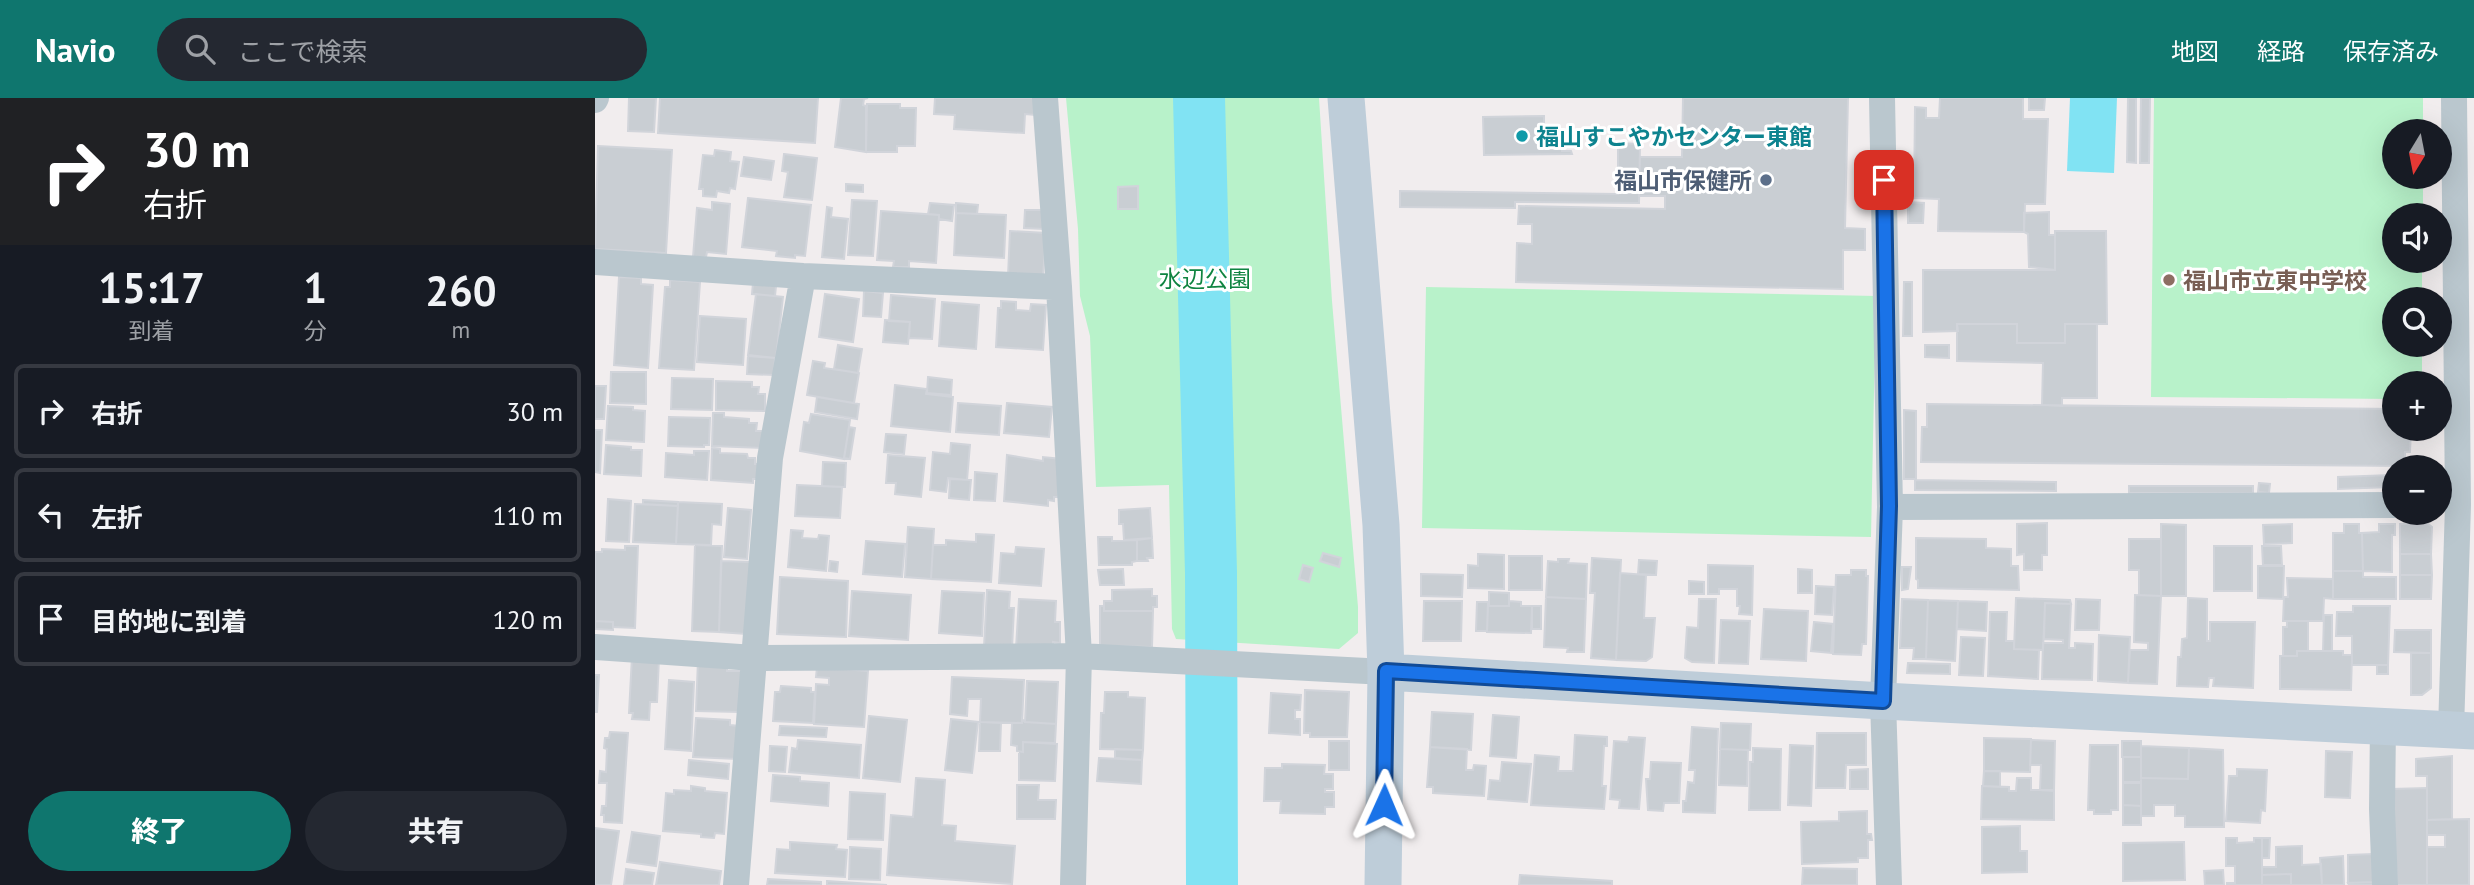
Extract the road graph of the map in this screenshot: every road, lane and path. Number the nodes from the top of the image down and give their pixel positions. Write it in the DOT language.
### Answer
graph roads {
  1 [pos="1045,98"];
  2 [pos="1346,98"];
  3 [pos="1882,98"];
  4 [pos="2455,98"];
  5 [pos="595,262"];
  6 [pos="2465,271"];
  7 [pos="803,276"];
  8 [pos="1059,287"];
  9 [pos="2382,505"];
  10 [pos="2457,505"];
  11 [pos="1889,506"];
  12 [pos="595,647"];
  13 [pos="1079,656"];
  14 [pos="754,658"];
  15 [pos="1386,671"];
  16 [pos="1883,701"];
  17 [pos="2383,726"];
  18 [pos="2462,730"];
  19 [pos="736,885"];
  20 [pos="1073,885"];
  21 [pos="1383,885"];
  22 [pos="1889,885"];
  23 [pos="2385,885"];
  1 -- 8 [label="street"];
  2 -- 15 [label="street"];
  3 -- 11 [label="street"];
  4 -- 6 [label="street"];
  5 -- 7 [label="street"];
  6 -- 10 [label="street"];
  7 -- 8 [label="street"];
  7 -- 14 [label="street"];
  8 -- 13 [label="street"];
  9 -- 11 [label="street"];
  10 -- 18 [label="street"];
  11 -- 16 [label="street"];
  12 -- 14 [label="street"];
  13 -- 14 [label="street"];
  13 -- 15 [label="street"];
  13 -- 20 [label="street"];
  14 -- 19 [label="street"];
  15 -- 16 [label="street"];
  15 -- 21 [label="street"];
  16 -- 17 [label="street"];
  16 -- 22 [label="street"];
  17 -- 18 [label="street"];
  17 -- 23 [label="street"];
}
